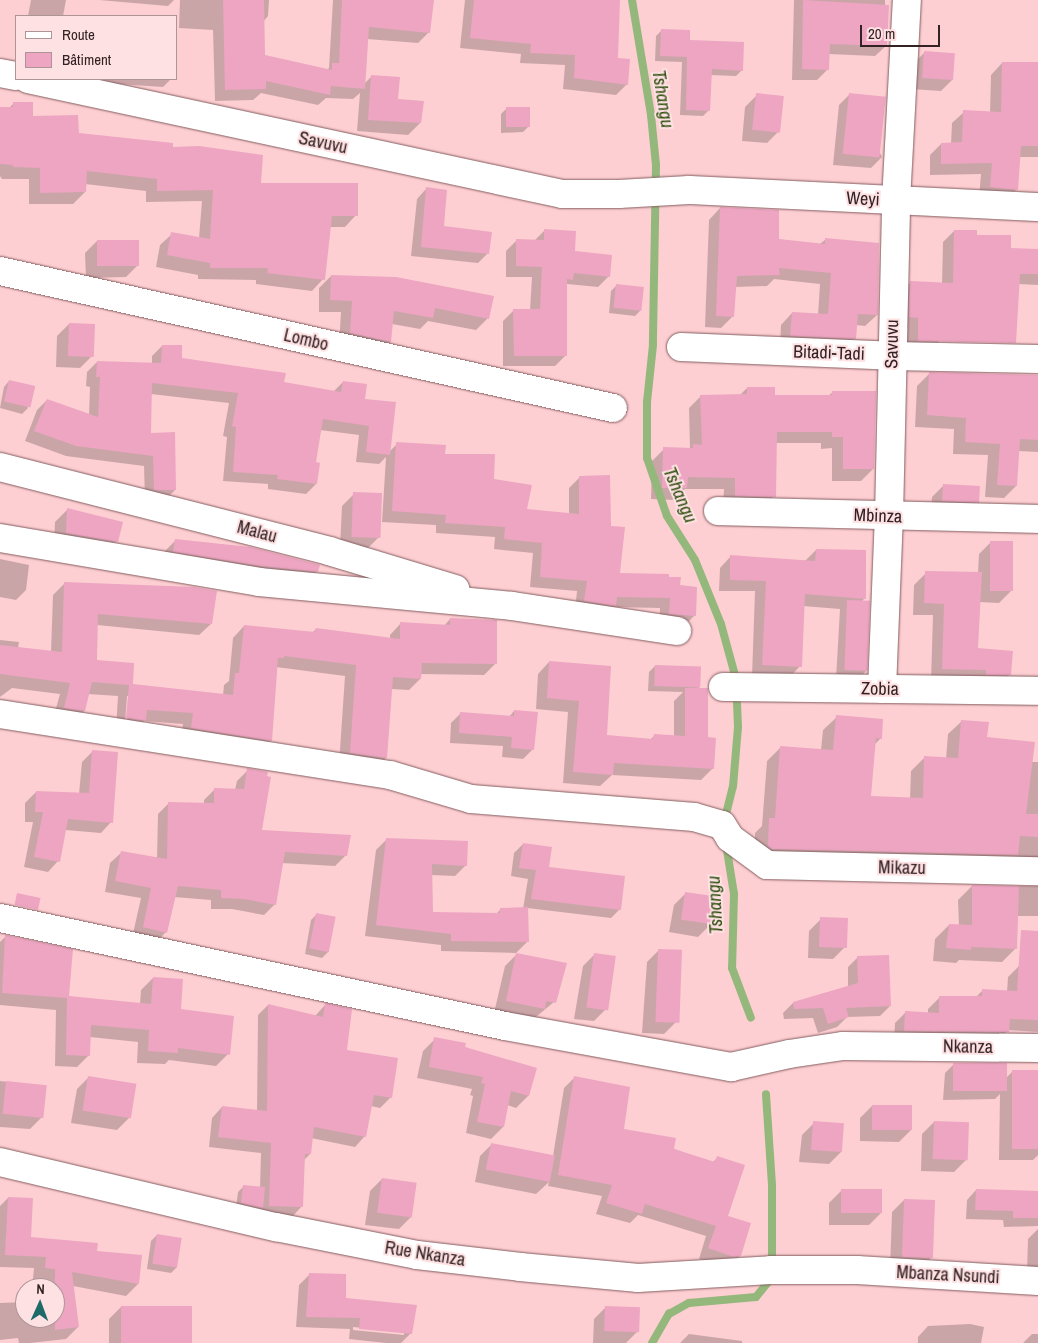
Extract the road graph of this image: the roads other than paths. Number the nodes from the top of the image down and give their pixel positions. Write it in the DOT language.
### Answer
graph roads {
  1 [pos="907,0"];
  2 [pos="0,73"];
  3 [pos="15,76"];
  4 [pos="33,80"];
  5 [pos="689,190"];
  6 [pos="896,201"];
  7 [pos="1038,207"];
  8 [pos="0,271"];
  9 [pos="681,347"];
  10 [pos="892,356"];
  11 [pos="1038,359"];
  12 [pos="613,408"];
  13 [pos="0,467"];
  14 [pos="718,511"];
  15 [pos="890,517"];
  16 [pos="1038,519"];
  17 [pos="0,538"];
  18 [pos="512,606"];
  19 [pos="677,631"];
  20 [pos="723,687"];
  21 [pos="882,689"];
  22 [pos="1038,691"];
  23 [pos="0,714"];
  24 [pos="1038,871"];
  25 [pos="0,918"];
  26 [pos="1038,1048"];
  27 [pos="0,1162"];
  28 [pos="857,1270"];
  29 [pos="1038,1281"];
  1 -- 6 [label="street, Savuvu"];
  2 -- 3 [label="street"];
  4 -- 5 [label="street, Savuvu"];
  5 -- 6 [label="street, Weyi"];
  6 -- 7 [label="street, Weyi"];
  6 -- 10 [label="street, Savuvu"];
  8 -- 12 [label="street, Lombo"];
  9 -- 10 [label="street, Bitadi-Tadi"];
  10 -- 11 [label="street, Bitadi-Tadi"];
  10 -- 15 [label="street, Savuvu"];
  13 -- 18 [label="street, Malau"];
  14 -- 15 [label="street, Mbinza"];
  15 -- 16 [label="street, Mbinza"];
  15 -- 21 [label="street, Savuvu"];
  17 -- 18 [label="street"];
  18 -- 19 [label="street"];
  20 -- 21 [label="street, Zobia"];
  21 -- 22 [label="street, Zobia"];
  23 -- 24 [label="street, Mikazu"];
  25 -- 26 [label="street, Nkanza"];
  27 -- 28 [label="street, Rue Nkanza"];
  28 -- 29 [label="street, Mbanza Nsundi"];
}
